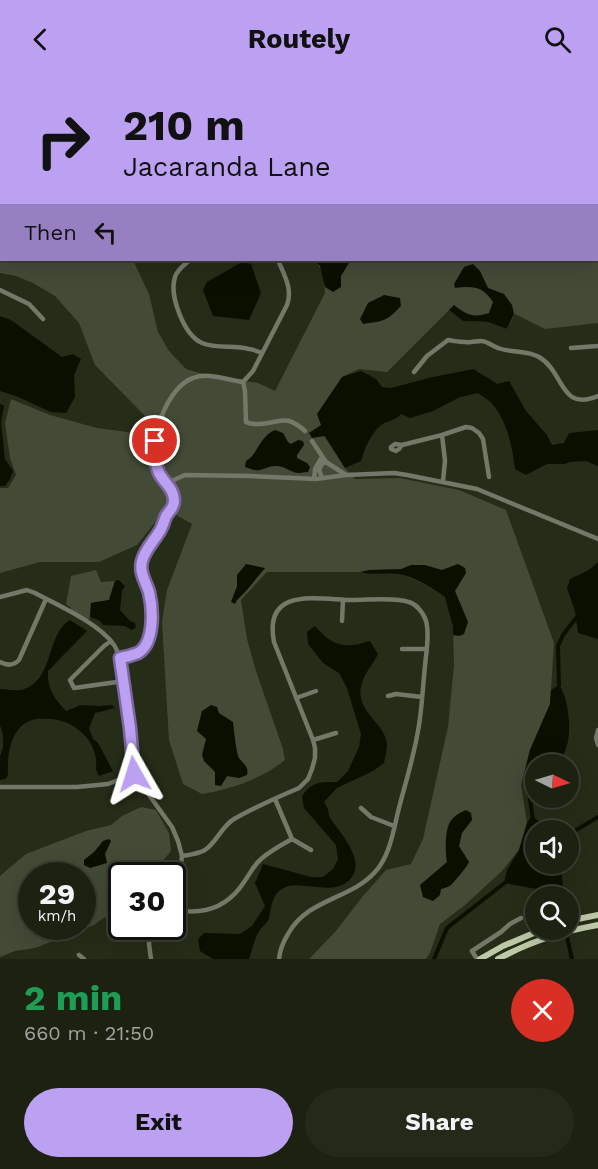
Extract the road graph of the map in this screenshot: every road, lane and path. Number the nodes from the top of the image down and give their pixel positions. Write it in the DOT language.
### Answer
graph roads {
  1 [pos="189,261"];
  2 [pos="278,261"];
  3 [pos="0,290"];
  4 [pos="43,319"];
  5 [pos="598,346"];
  6 [pos="571,348"];
  7 [pos="262,353"];
  8 [pos="414,372"];
  9 [pos="243,382"];
  10 [pos="598,396"];
  11 [pos="305,431"];
  12 [pos="442,435"];
  13 [pos="312,441"];
  14 [pos="402,445"];
  15 [pos="322,457"];
  16 [pos="326,462"];
  17 [pos="346,475"];
  18 [pos="489,477"];
  19 [pos="322,478"];
  20 [pos="314,479"];
  21 [pos="443,481"];
  22 [pos="167,483"];
  23 [pos="598,539"];
  24 [pos="0,597"];
  25 [pos="46,599"];
  26 [pos="343,600"];
  27 [pos="342,621"];
  28 [pos="111,641"];
  29 [pos="402,649"];
  30 [pos="426,649"];
  31 [pos="120,658"];
  32 [pos="0,662"];
  33 [pos="124,681"];
  34 [pos="316,691"];
  35 [pos="388,696"];
  36 [pos="422,697"];
  37 [pos="296,698"];
  38 [pos="598,730"];
  39 [pos="336,733"];
  40 [pos="314,740"];
  41 [pos="598,745"];
  42 [pos="134,774"];
  43 [pos="0,787"];
  44 [pos="275,799"];
  45 [pos="361,808"];
  46 [pos="394,826"];
  47 [pos="292,839"];
  48 [pos="311,850"];
  49 [pos="182,856"];
  50 [pos="181,862"];
  51 [pos="186,911"];
  52 [pos="598,915"];
  53 [pos="521,918"];
  54 [pos="579,919"];
  55 [pos="598,925"];
  56 [pos="525,937"];
  57 [pos="149,940"];
  58 [pos="79,955"];
  59 [pos="84,959"];
  60 [pos="151,959"];
  61 [pos="279,959"];
  62 [pos="479,959"];
  63 [pos="498,959"];
  1 -- 7 [label="street"];
  2 -- 7 [label="street"];
  3 -- 4 [label="street"];
  5 -- 6 [label="street"];
  7 -- 9 [label="street"];
  8 -- 10 [label="street"];
  9 -- 11 [label="street"];
  9 -- 22 [label="street"];
  12 -- 14 [label="street"];
  12 -- 18 [label="street"];
  12 -- 21 [label="street"];
  13 -- 15 [label="street"];
  15 -- 16 [label="street"];
  15 -- 20 [label="street"];
  16 -- 17 [label="street"];
  16 -- 19 [label="street"];
  17 -- 19 [label="street"];
  17 -- 21 [label="street"];
  19 -- 20 [label="street"];
  20 -- 22 [label="street"];
  21 -- 23 [label="street"];
  22 -- 31 [label="street"];
  24 -- 25 [label="street"];
  25 -- 28 [label="street"];
  25 -- 32 [label="street"];
  26 -- 27 [label="street"];
  26 -- 30 [label="street"];
  26 -- 37 [label="street"];
  28 -- 31 [label="street"];
  28 -- 33 [label="street"];
  29 -- 30 [label="street"];
  30 -- 36 [label="street"];
  31 -- 33 [label="street"];
  33 -- 42 [label="street"];
  34 -- 37 [label="street"];
  35 -- 36 [label="street"];
  36 -- 46 [label="street"];
  37 -- 40 [label="street"];
  38 -- 41 [label="street"];
  39 -- 40 [label="street"];
  40 -- 44 [label="street"];
  42 -- 43 [label="street"];
  42 -- 49 [label="street"];
  44 -- 47 [label="street"];
  44 -- 49 [label="street"];
  45 -- 46 [label="street"];
  46 -- 61 [label="street"];
  47 -- 48 [label="street"];
  47 -- 51 [label="street"];
  49 -- 50 [label="street"];
  52 -- 54 [label="main road"];
  53 -- 62 [label="street"];
  55 -- 63 [label="main road"];
  56 -- 62 [label="main road"];
  57 -- 60 [label="street"];
  58 -- 59 [label="street"];
}
